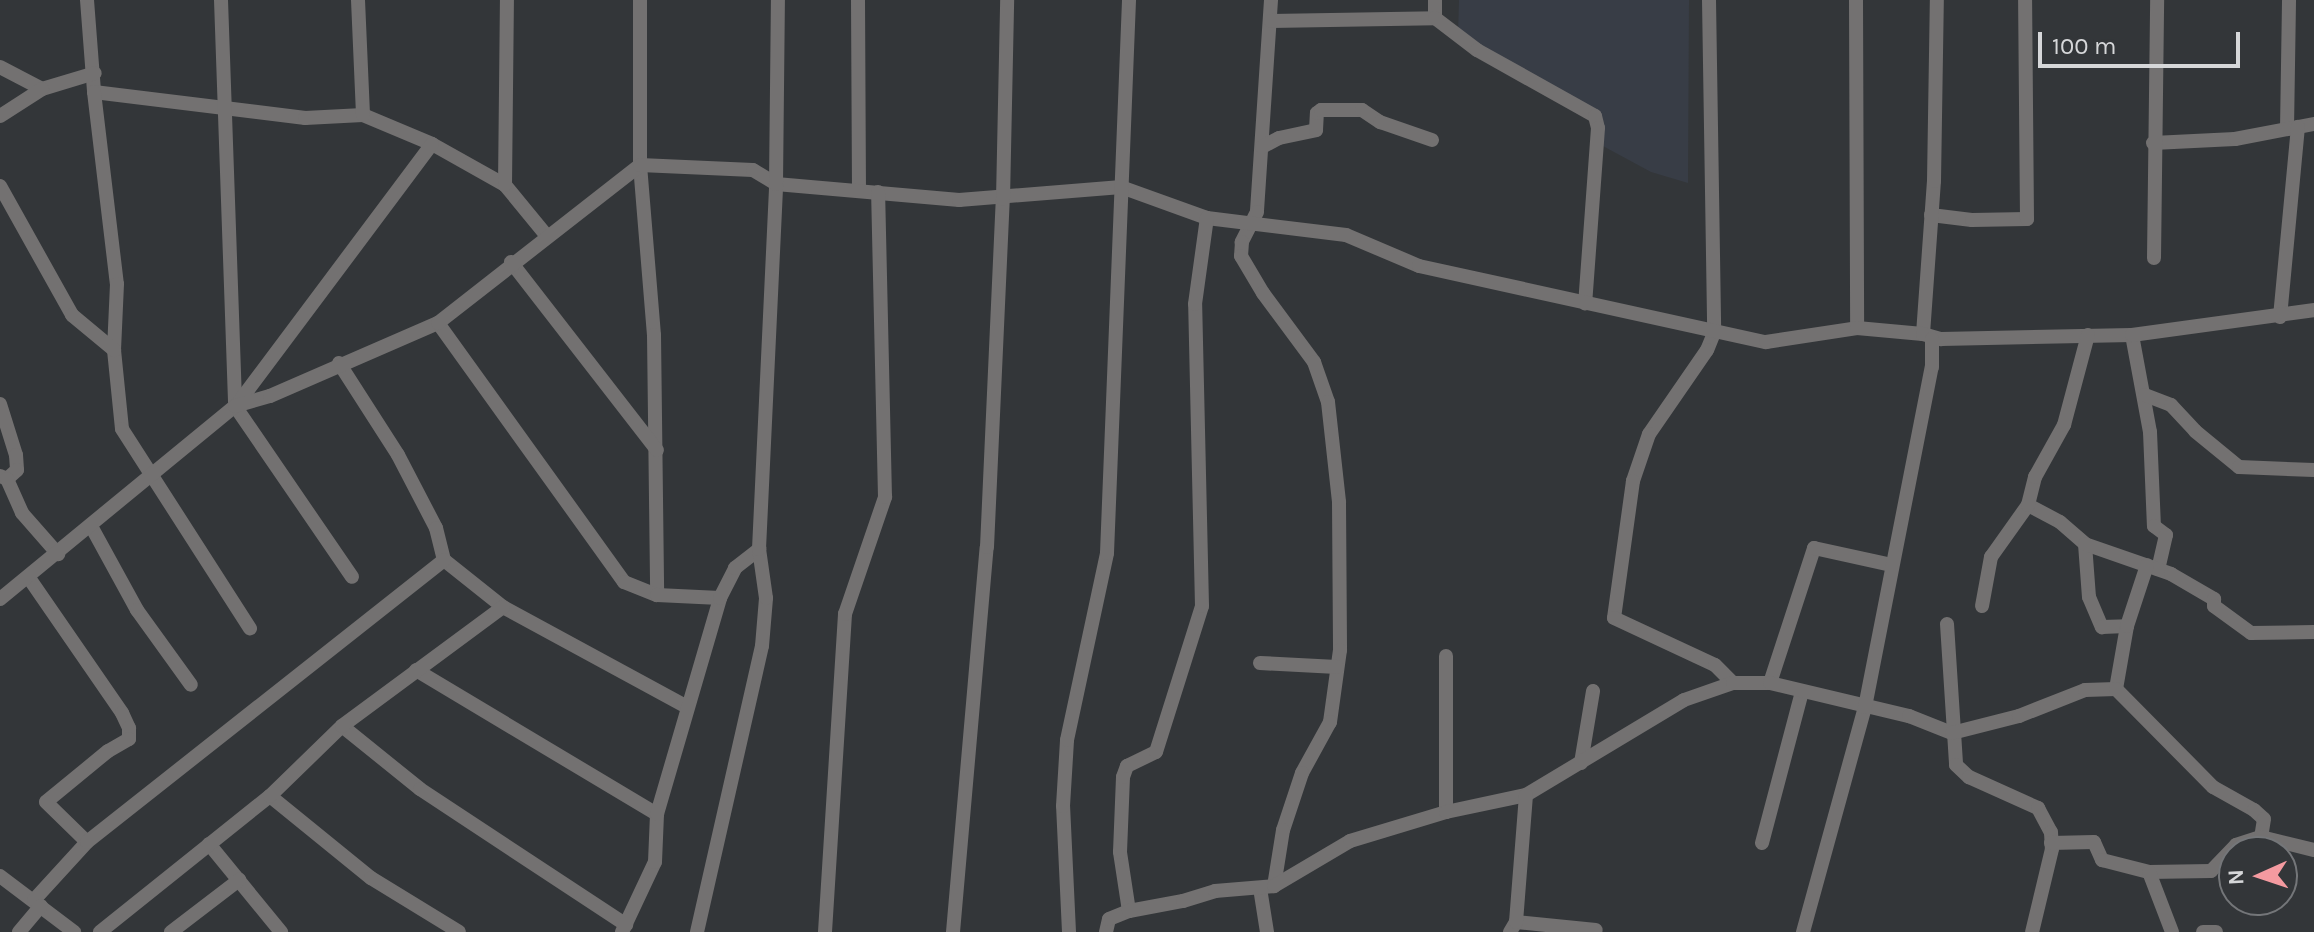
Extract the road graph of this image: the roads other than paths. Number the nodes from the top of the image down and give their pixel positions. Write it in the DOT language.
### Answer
graph roads {
  1 [pos="87,0"];
  2 [pos="221,0"];
  3 [pos="358,0"];
  4 [pos="507,0"];
  5 [pos="640,0"];
  6 [pos="778,0"];
  7 [pos="858,0"];
  8 [pos="1007,0"];
  9 [pos="1129,0"];
  10 [pos="1271,0"];
  11 [pos="1435,0"];
  12 [pos="1709,0"];
  13 [pos="1856,0"];
  14 [pos="1937,0"];
  15 [pos="2025,0"];
  16 [pos="2157,0"];
  17 [pos="2289,0"];
  18 [pos="1435,18"];
  19 [pos="1271,21"];
  20 [pos="0,67"];
  21 [pos="95,73"];
  22 [pos="42,89"];
  23 [pos="94,92"];
  24 [pos="225,109"];
  25 [pos="363,115"];
  26 [pos="0,116"];
  27 [pos="2314,124"];
  28 [pos="2293,128"];
  29 [pos="1432,140"];
  30 [pos="2153,143"];
  31 [pos="432,144"];
  32 [pos="1262,147"];
  33 [pos="640,165"];
  34 [pos="776,184"];
  35 [pos="505,185"];
  36 [pos="0,186"];
  37 [pos="1121,187"];
  38 [pos="859,190"];
  39 [pos="878,192"];
  40 [pos="1003,199"];
  41 [pos="1931,215"];
  42 [pos="1207,218"];
  43 [pos="1251,225"];
  44 [pos="546,235"];
  45 [pos="2154,258"];
  46 [pos="511,262"];
  47 [pos="1585,304"];
  48 [pos="2314,310"];
  49 [pos="2280,317"];
  50 [pos="438,323"];
  51 [pos="1857,328"];
  52 [pos="1714,333"];
  53 [pos="2088,335"];
  54 [pos="2132,335"];
  55 [pos="1927,336"];
  56 [pos="114,350"];
  57 [pos="339,363"];
  58 [pos="2145,395"];
  59 [pos="0,404"];
  60 [pos="235,406"];
  61 [pos="657,450"];
  62 [pos="2314,470"];
  63 [pos="153,474"];
  64 [pos="4,478"];
  65 [pos="2028,505"];
  66 [pos="91,526"];
  67 [pos="2085,544"];
  68 [pos="759,549"];
  69 [pos="58,554"];
  70 [pos="444,560"];
  71 [pos="1892,565"];
  72 [pos="2153,567"];
  73 [pos="352,577"];
  74 [pos="29,578"];
  75 [pos="657,595"];
  76 [pos="720,598"];
  77 [pos="0,599"];
  78 [pos="1982,606"];
  79 [pos="503,607"];
  80 [pos="1947,624"];
  81 [pos="2127,626"];
  82 [pos="250,628"];
  83 [pos="2314,632"];
  84 [pos="1446,656"];
  85 [pos="1260,663"];
  86 [pos="1337,667"];
  87 [pos="416,670"];
  88 [pos="1733,683"];
  89 [pos="1770,683"];
  90 [pos="191,685"];
  91 [pos="2116,689"];
  92 [pos="1593,691"];
  93 [pos="1802,692"];
  94 [pos="687,707"];
  95 [pos="1865,707"];
  96 [pos="342,726"];
  97 [pos="1952,733"];
  98 [pos="1581,763"];
  99 [pos="1526,795"];
  100 [pos="270,796"];
  101 [pos="1446,812"];
  102 [pos="657,814"];
  103 [pos="2261,836"];
  104 [pos="87,842"];
  105 [pos="1762,843"];
  106 [pos="2051,843"];
  107 [pos="209,844"];
  108 [pos="2218,864"];
  109 [pos="2149,872"];
  110 [pos="0,876"];
  111 [pos="239,880"];
  112 [pos="1267,887"];
  113 [pos="38,903"];
  114 [pos="1129,911"];
  115 [pos="1513,927"];
  116 [pos="624,928"];
  117 [pos="1596,930"];
  118 [pos="19,932"];
  119 [pos="74,932"];
  120 [pos="100,932"];
  121 [pos="171,932"];
  122 [pos="281,932"];
  123 [pos="459,932"];
  124 [pos="697,932"];
  125 [pos="825,932"];
  126 [pos="953,932"];
  127 [pos="1069,932"];
  128 [pos="1106,932"];
  129 [pos="1267,932"];
  130 [pos="1803,932"];
  131 [pos="2032,932"];
  132 [pos="2172,932"];
  133 [pos="2203,932"];
  134 [pos="2216,932"];
  1 -- 21 [label="street"];
  2 -- 24 [label="street"];
  3 -- 25 [label="street"];
  4 -- 35 [label="street"];
  5 -- 33 [label="street"];
  6 -- 34 [label="street"];
  7 -- 38 [label="street"];
  8 -- 40 [label="street"];
  9 -- 37 [label="street"];
  10 -- 19 [label="street"];
  11 -- 18 [label="street"];
  12 -- 52 [label="street"];
  13 -- 51 [label="street"];
  14 -- 41 [label="street"];
  15 -- 41 [label="street"];
  16 -- 30 [label="street"];
  17 -- 28 [label="street"];
  18 -- 19 [label="street"];
  18 -- 47 [label="street"];
  19 -- 32 [label="street"];
  20 -- 22 [label="street"];
  21 -- 22 [label="street"];
  21 -- 23 [label="street"];
  22 -- 26 [label="street"];
  23 -- 24 [label="street"];
  23 -- 56 [label="street"];
  24 -- 25 [label="street"];
  24 -- 60 [label="street"];
  25 -- 31 [label="street"];
  27 -- 28 [label="street"];
  28 -- 30 [label="street"];
  28 -- 49 [label="street"];
  29 -- 32 [label="street"];
  30 -- 45 [label="street"];
  31 -- 35 [label="street"];
  31 -- 60 [label="street"];
  32 -- 43 [label="street"];
  33 -- 34 [label="street"];
  33 -- 44 [label="street"];
  33 -- 61 [label="street"];
  34 -- 38 [label="street"];
  34 -- 68 [label="street"];
  35 -- 44 [label="street"];
  36 -- 56 [label="street"];
  37 -- 40 [label="street"];
  37 -- 42 [label="street"];
  37 -- 127 [label="street"];
  38 -- 39 [label="street"];
  39 -- 40 [label="street"];
  39 -- 125 [label="street"];
  40 -- 126 [label="street"];
  41 -- 55 [label="street"];
  42 -- 43 [label="street"];
  42 -- 114 [label="street"];
  43 -- 47 [label="street"];
  43 -- 86 [label="street"];
  44 -- 46 [label="street"];
  46 -- 50 [label="street"];
  46 -- 61 [label="street"];
  47 -- 52 [label="street"];
  48 -- 49 [label="street"];
  49 -- 54 [label="street"];
  50 -- 57 [label="street"];
  50 -- 75 [label="street"];
  51 -- 52 [label="street"];
  51 -- 55 [label="street"];
  52 -- 88 [label="street"];
  53 -- 54 [label="street"];
  53 -- 55 [label="street"];
  53 -- 65 [label="street"];
  54 -- 58 [label="street"];
  55 -- 71 [label="street"];
  56 -- 63 [label="street"];
  57 -- 60 [label="street"];
  57 -- 70 [label="street"];
  58 -- 62 [label="street"];
  58 -- 72 [label="street"];
  59 -- 64 [label="street"];
  60 -- 63 [label="street"];
  60 -- 73 [label="street"];
  61 -- 75 [label="street"];
  63 -- 66 [label="street"];
  63 -- 82 [label="street"];
  64 -- 69 [label="street"];
  65 -- 67 [label="street"];
  65 -- 78 [label="street"];
  66 -- 69 [label="street"];
  66 -- 90 [label="street"];
  67 -- 72 [label="street"];
  67 -- 81 [label="street"];
  68 -- 76 [label="street"];
  68 -- 124 [label="street"];
  69 -- 74 [label="street"];
  70 -- 79 [label="street"];
  70 -- 104 [label="street"];
  71 -- 89 [label="street"];
  71 -- 95 [label="street"];
  72 -- 81 [label="street"];
  72 -- 83 [label="street"];
  74 -- 77 [label="street"];
  74 -- 104 [label="street"];
  75 -- 76 [label="street"];
  76 -- 94 [label="street"];
  79 -- 87 [label="street"];
  79 -- 94 [label="street"];
  80 -- 97 [label="street"];
  81 -- 91 [label="street"];
  84 -- 101 [label="street"];
  85 -- 86 [label="street"];
  86 -- 112 [label="street"];
  87 -- 96 [label="street"];
  87 -- 102 [label="street"];
  88 -- 89 [label="street"];
  88 -- 98 [label="street"];
  89 -- 93 [label="street"];
  91 -- 97 [label="street"];
  91 -- 103 [label="street"];
  92 -- 98 [label="street"];
  93 -- 95 [label="street"];
  93 -- 105 [label="street"];
  94 -- 102 [label="street"];
  95 -- 97 [label="street"];
  95 -- 130 [label="street"];
  96 -- 100 [label="street"];
  96 -- 116 [label="street"];
  97 -- 106 [label="street"];
  98 -- 99 [label="street"];
  99 -- 101 [label="street"];
  99 -- 115 [label="street"];
  100 -- 107 [label="street"];
  100 -- 123 [label="street"];
  101 -- 112 [label="street"];
  102 -- 116 [label="street"];
  104 -- 113 [label="street"];
  106 -- 109 [label="street"];
  106 -- 131 [label="street"];
  107 -- 111 [label="street"];
  107 -- 120 [label="street"];
  108 -- 109 [label="street"];
  109 -- 132 [label="street"];
  110 -- 113 [label="street"];
  111 -- 121 [label="street"];
  111 -- 122 [label="street"];
  112 -- 114 [label="street"];
  112 -- 129 [label="street"];
  113 -- 118 [label="street"];
  113 -- 119 [label="street"];
  114 -- 128 [label="street"];
  115 -- 117 [label="street"];
  133 -- 134 [label="street"];
}
